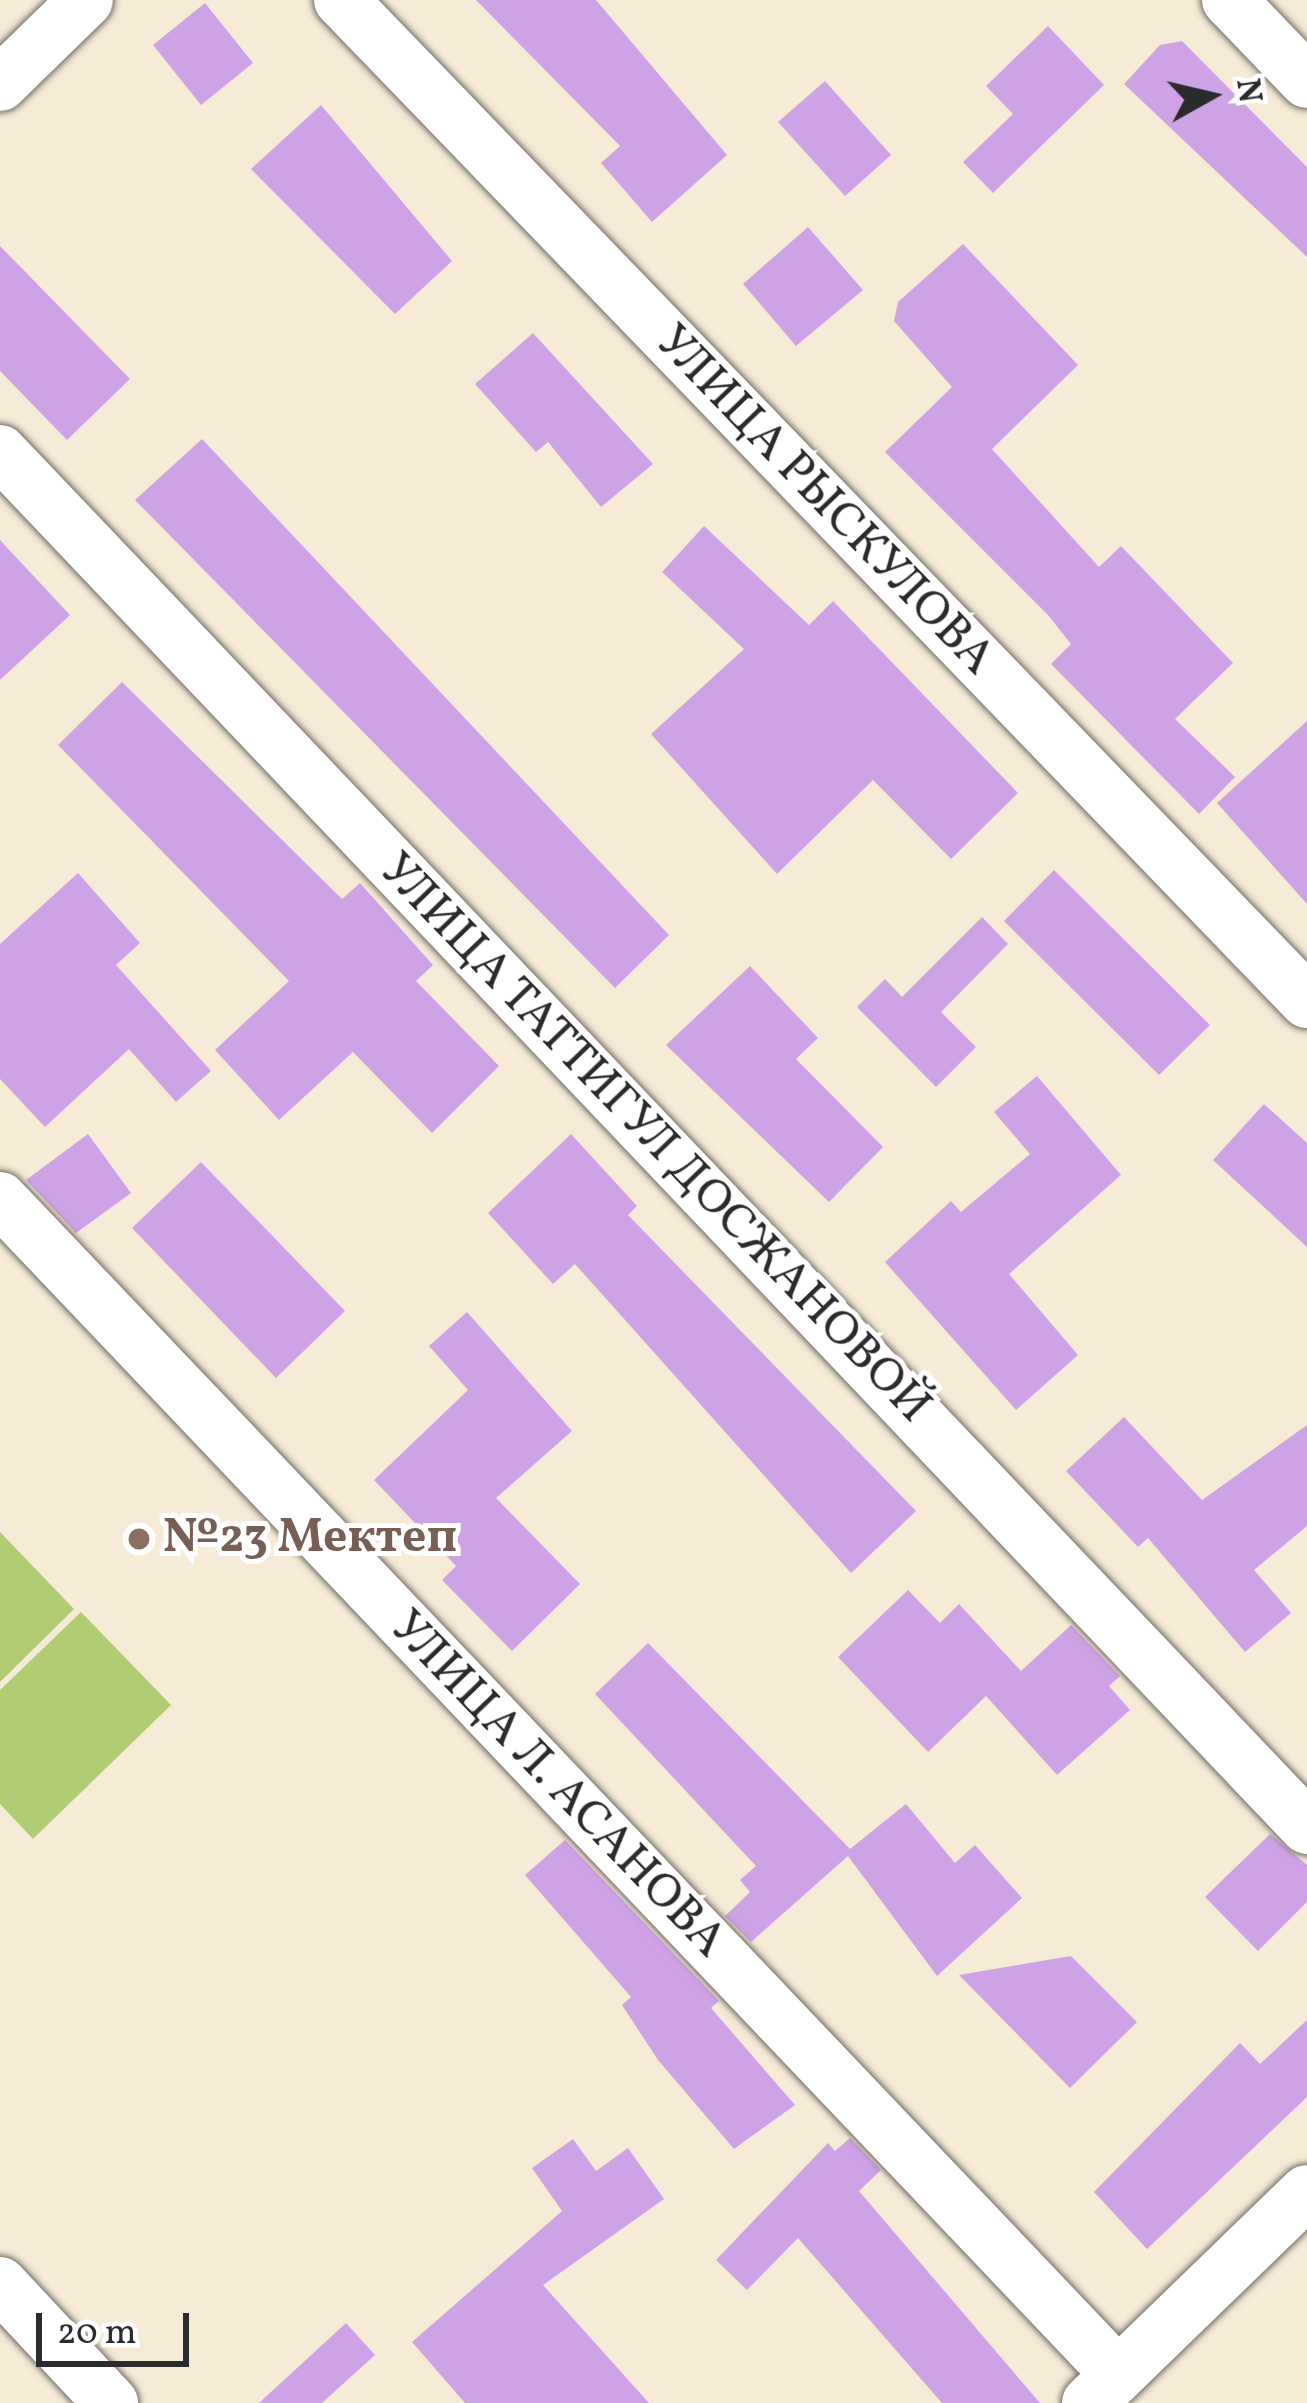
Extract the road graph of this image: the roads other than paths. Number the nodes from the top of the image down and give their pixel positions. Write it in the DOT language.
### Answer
graph roads {
  1 [pos="86,0"];
  2 [pos="341,0"];
  3 [pos="1229,0"];
  4 [pos="1307,82"];
  5 [pos="0,84"];
  6 [pos="0,452"];
  7 [pos="1307,1001"];
  8 [pos="0,1199"];
  9 [pos="1307,1827"];
  10 [pos="1307,2192"];
  11 [pos="3,2294"];
  12 [pos="1102,2387"];
  13 [pos="111,2403"];
  1 -- 5 [label="street"];
  2 -- 7 [label="street, УЛИЦА РЫСКУЛОВА"];
  3 -- 4 [label="street"];
  6 -- 9 [label="street, УЛИЦА ТАТТИГУЛ ДОСЖАНОВОЙ"];
  8 -- 12 [label="street, УЛИЦА Л. АСАНОВА"];
  10 -- 12 [label="street"];
  11 -- 13 [label="street"];
}
